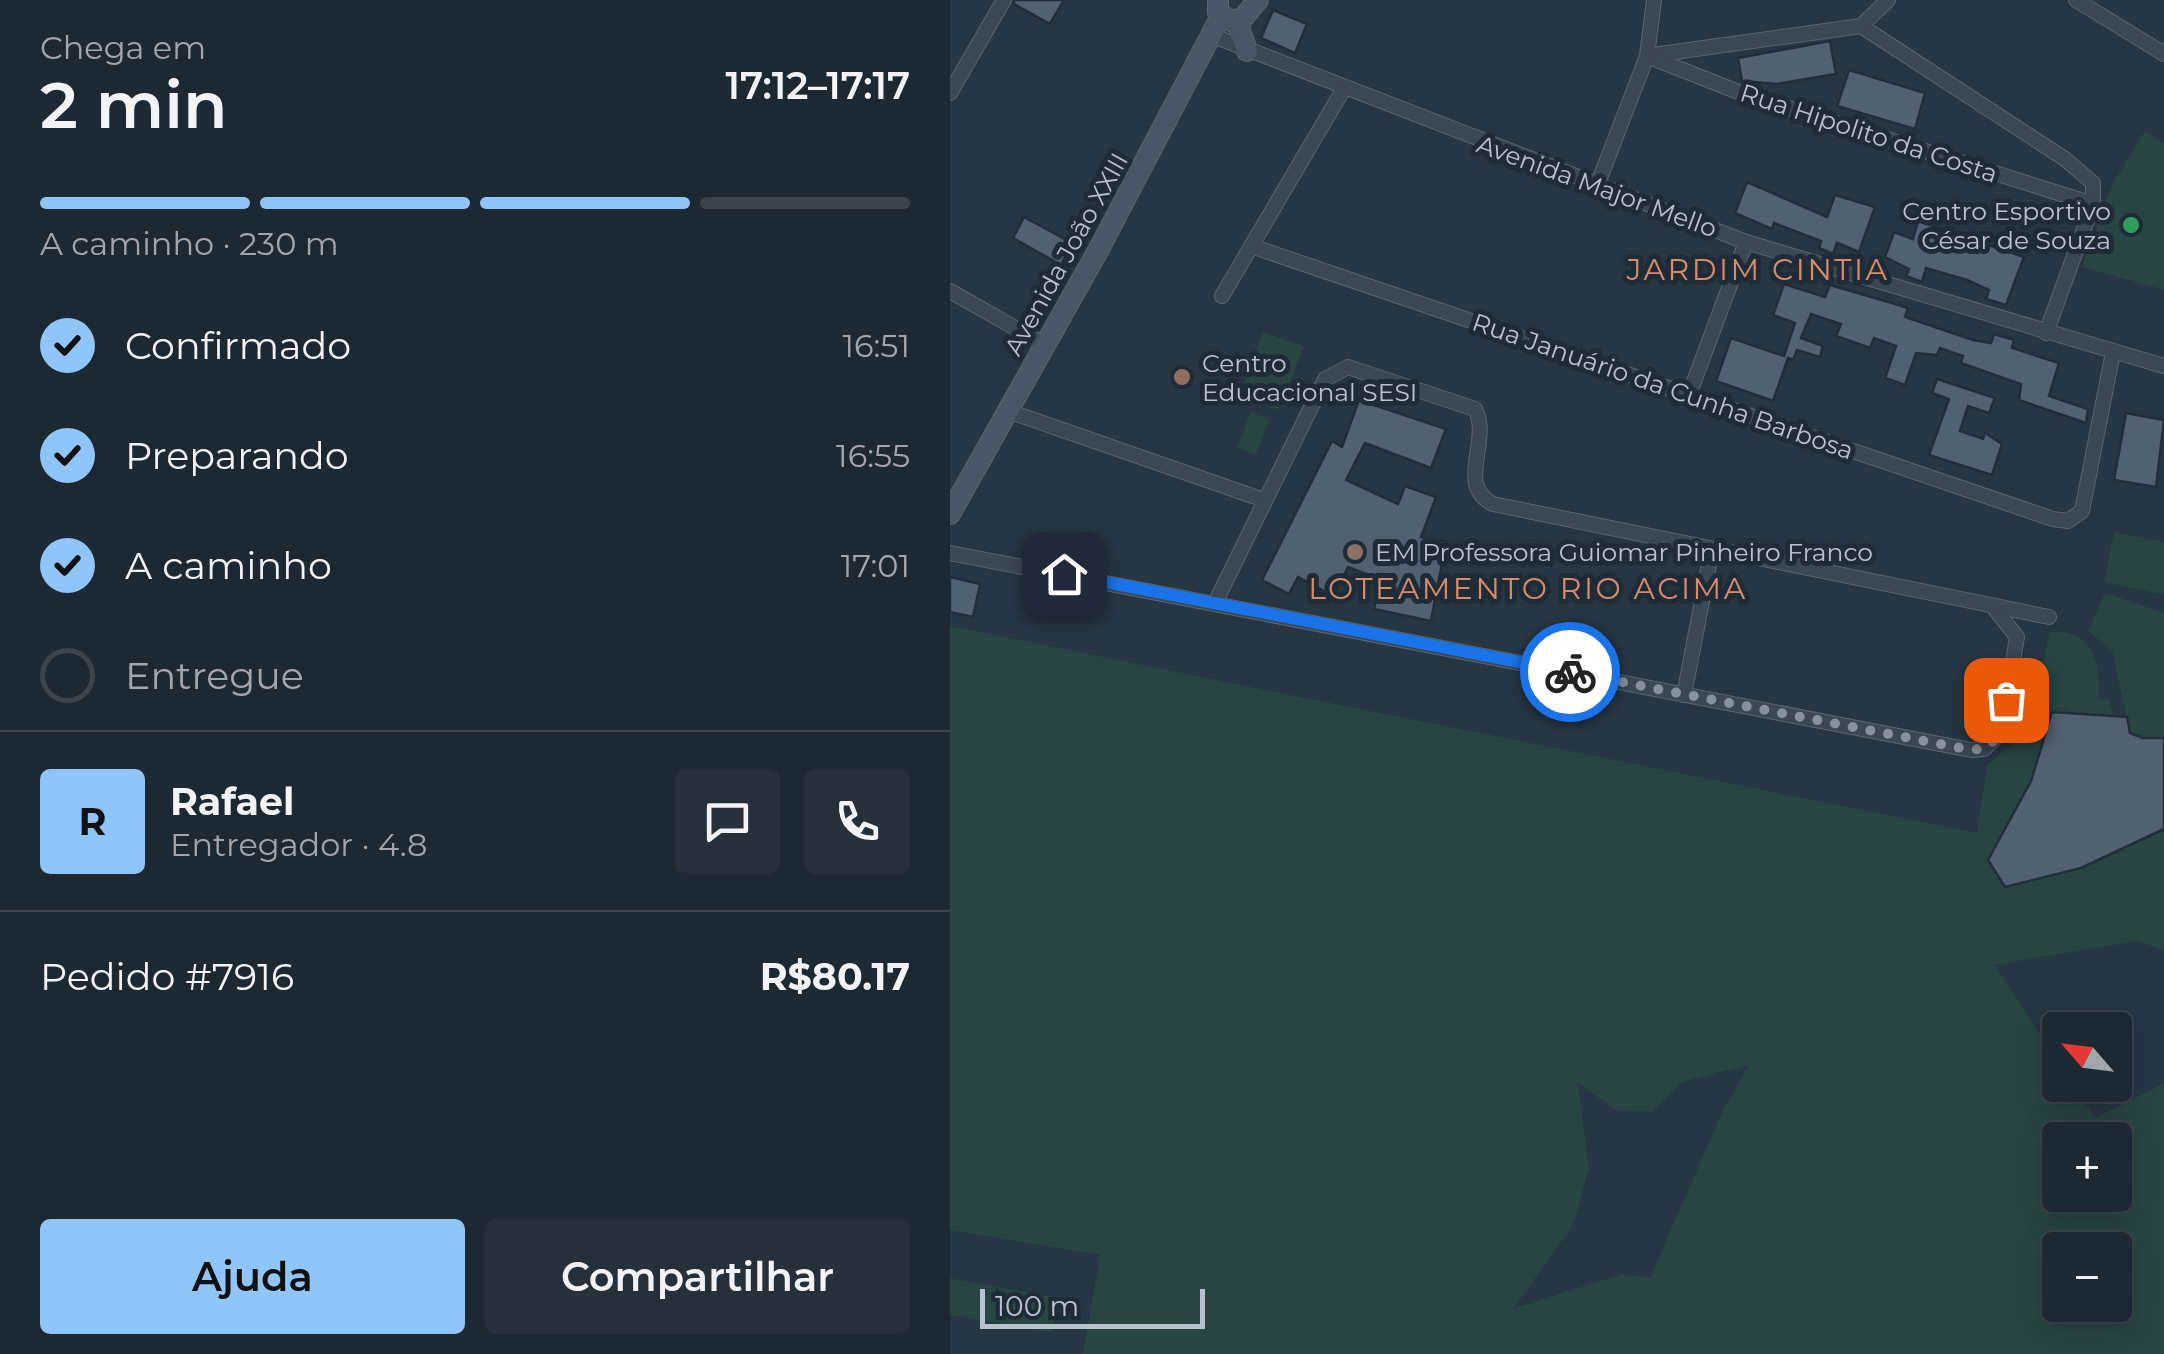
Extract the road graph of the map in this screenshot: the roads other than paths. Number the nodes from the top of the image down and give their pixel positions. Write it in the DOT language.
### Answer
graph roads {
  1 [pos="1004,0"];
  2 [pos="1258,0"];
  3 [pos="1654,0"];
  4 [pos="1888,0"];
  5 [pos="2076,0"];
  6 [pos="1220,12"];
  7 [pos="1861,26"];
  8 [pos="1247,51"];
  9 [pos="2164,54"];
  10 [pos="1647,56"];
  11 [pos="1343,90"];
  12 [pos="950,93"];
  13 [pos="1596,186"];
  14 [pos="2093,204"];
  15 [pos="1746,242"];
  16 [pos="1251,246"];
  17 [pos="950,292"];
  18 [pos="1222,296"];
  19 [pos="2046,333"];
  20 [pos="1045,345"];
  21 [pos="2113,352"];
  22 [pos="2164,366"];
  23 [pos="1689,395"];
  24 [pos="1008,411"];
  25 [pos="1264,500"];
  26 [pos="950,514"];
  27 [pos="1712,549"];
  28 [pos="950,553"];
  29 [pos="1216,601"];
  30 [pos="1994,609"];
  31 [pos="2017,637"];
  32 [pos="1684,695"];
  1 -- 12 [label="street"];
  2 -- 6 [label="main road, Avenida João XXIII"];
  3 -- 10 [label="street"];
  4 -- 7 [label="street"];
  5 -- 9 [label="street"];
  6 -- 8 [label="main road"];
  6 -- 20 [label="main road, Avenida João XXIII"];
  7 -- 10 [label="street"];
  7 -- 14 [label="street"];
  8 -- 11 [label="street, Avenida Major Mello"];
  10 -- 13 [label="street"];
  10 -- 14 [label="street, Rua Hipolito da Costa"];
  11 -- 13 [label="street, Avenida Major Mello"];
  11 -- 16 [label="street"];
  13 -- 15 [label="street, Avenida Major Mello"];
  14 -- 19 [label="street"];
  15 -- 19 [label="street, Avenida Major Mello"];
  15 -- 23 [label="street"];
  16 -- 18 [label="street"];
  16 -- 23 [label="street, Rua Januário da Cunha Barbosa"];
  17 -- 20 [label="street"];
  19 -- 21 [label="street, Avenida Major Mello"];
  20 -- 24 [label="main road, Avenida João XXIII"];
  21 -- 22 [label="street, Avenida Major Mello"];
  21 -- 23 [label="street, Rua Januário da Cunha Barbosa"];
  24 -- 25 [label="street"];
  24 -- 26 [label="main road, Avenida João XXIII"];
  25 -- 27 [label="street"];
  25 -- 29 [label="street"];
  27 -- 30 [label="street"];
  27 -- 32 [label="street"];
  28 -- 29 [label="street"];
  29 -- 32 [label="street"];
  30 -- 31 [label="street"];
  30 -- 31 [label="street"];
  31 -- 32 [label="street"];
}
